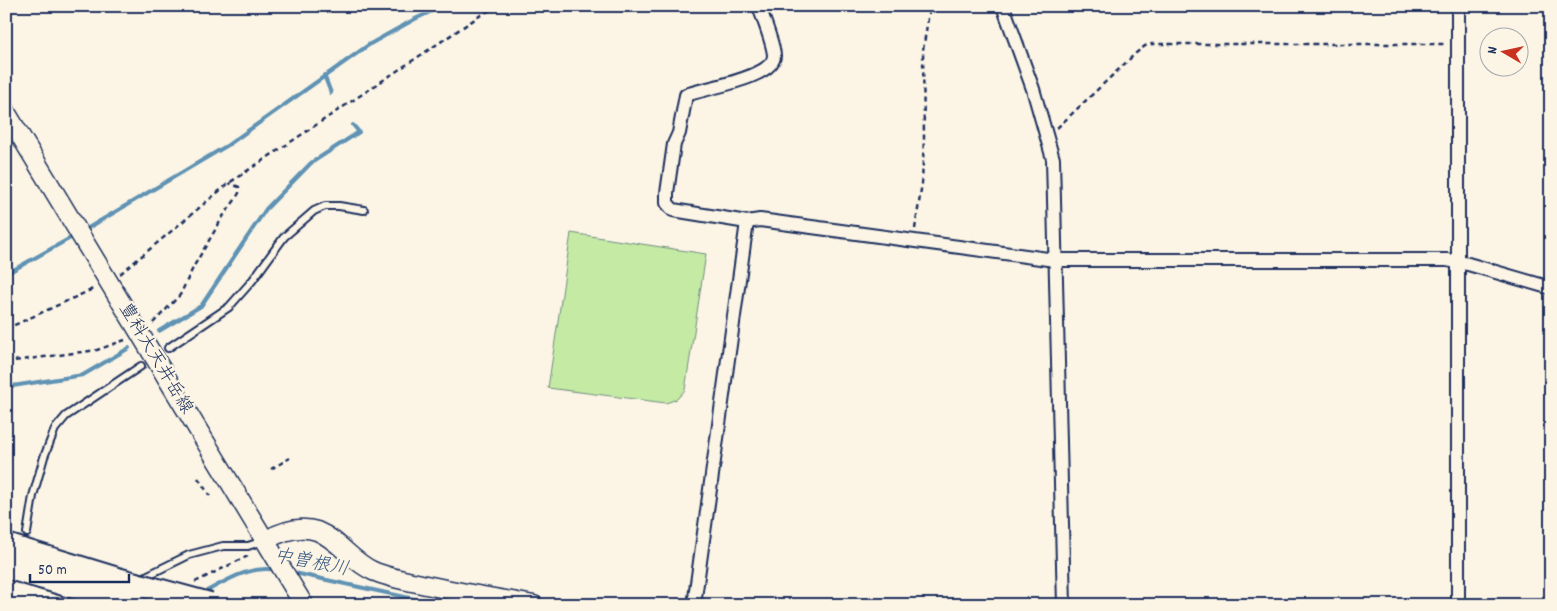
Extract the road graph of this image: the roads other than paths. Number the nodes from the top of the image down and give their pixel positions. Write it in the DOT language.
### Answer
graph roads {
  1 [pos="759,6"];
  2 [pos="1003,6"];
  3 [pos="1458,6"];
  4 [pos="6,112"];
  5 [pos="364,210"];
  6 [pos="747,222"];
  7 [pos="1055,260"];
  8 [pos="1458,262"];
  9 [pos="1551,288"];
  10 [pos="168,348"];
  11 [pos="141,366"];
  12 [pos="27,533"];
  13 [pos="268,542"];
  14 [pos="6,545"];
  15 [pos="6,567"];
  16 [pos="114,592"];
  17 [pos="128,596"];
  18 [pos="98,601"];
  19 [pos="210,604"];
  20 [pos="304,605"];
  21 [pos="534,605"];
  22 [pos="694,605"];
  23 [pos="1064,605"];
  24 [pos="1458,605"];
  1 -- 6 [label="street"];
  2 -- 7 [label="street"];
  3 -- 8 [label="street"];
  4 -- 13 [label="main road, 豊科大天井岳線"];
  5 -- 10 [label="lane"];
  6 -- 7 [label="street"];
  6 -- 22 [label="street"];
  7 -- 8 [label="street"];
  7 -- 23 [label="street"];
  8 -- 9 [label="street"];
  8 -- 24 [label="street"];
  11 -- 12 [label="lane"];
  13 -- 17 [label="lane"];
  13 -- 20 [label="main road, 豊科大天井岳線"];
  13 -- 21 [label="main road"];
  14 -- 19 [label="highway, bridge"];
  15 -- 17 [label="highway, bridge"];
  16 -- 18 [label="lane"];
}
